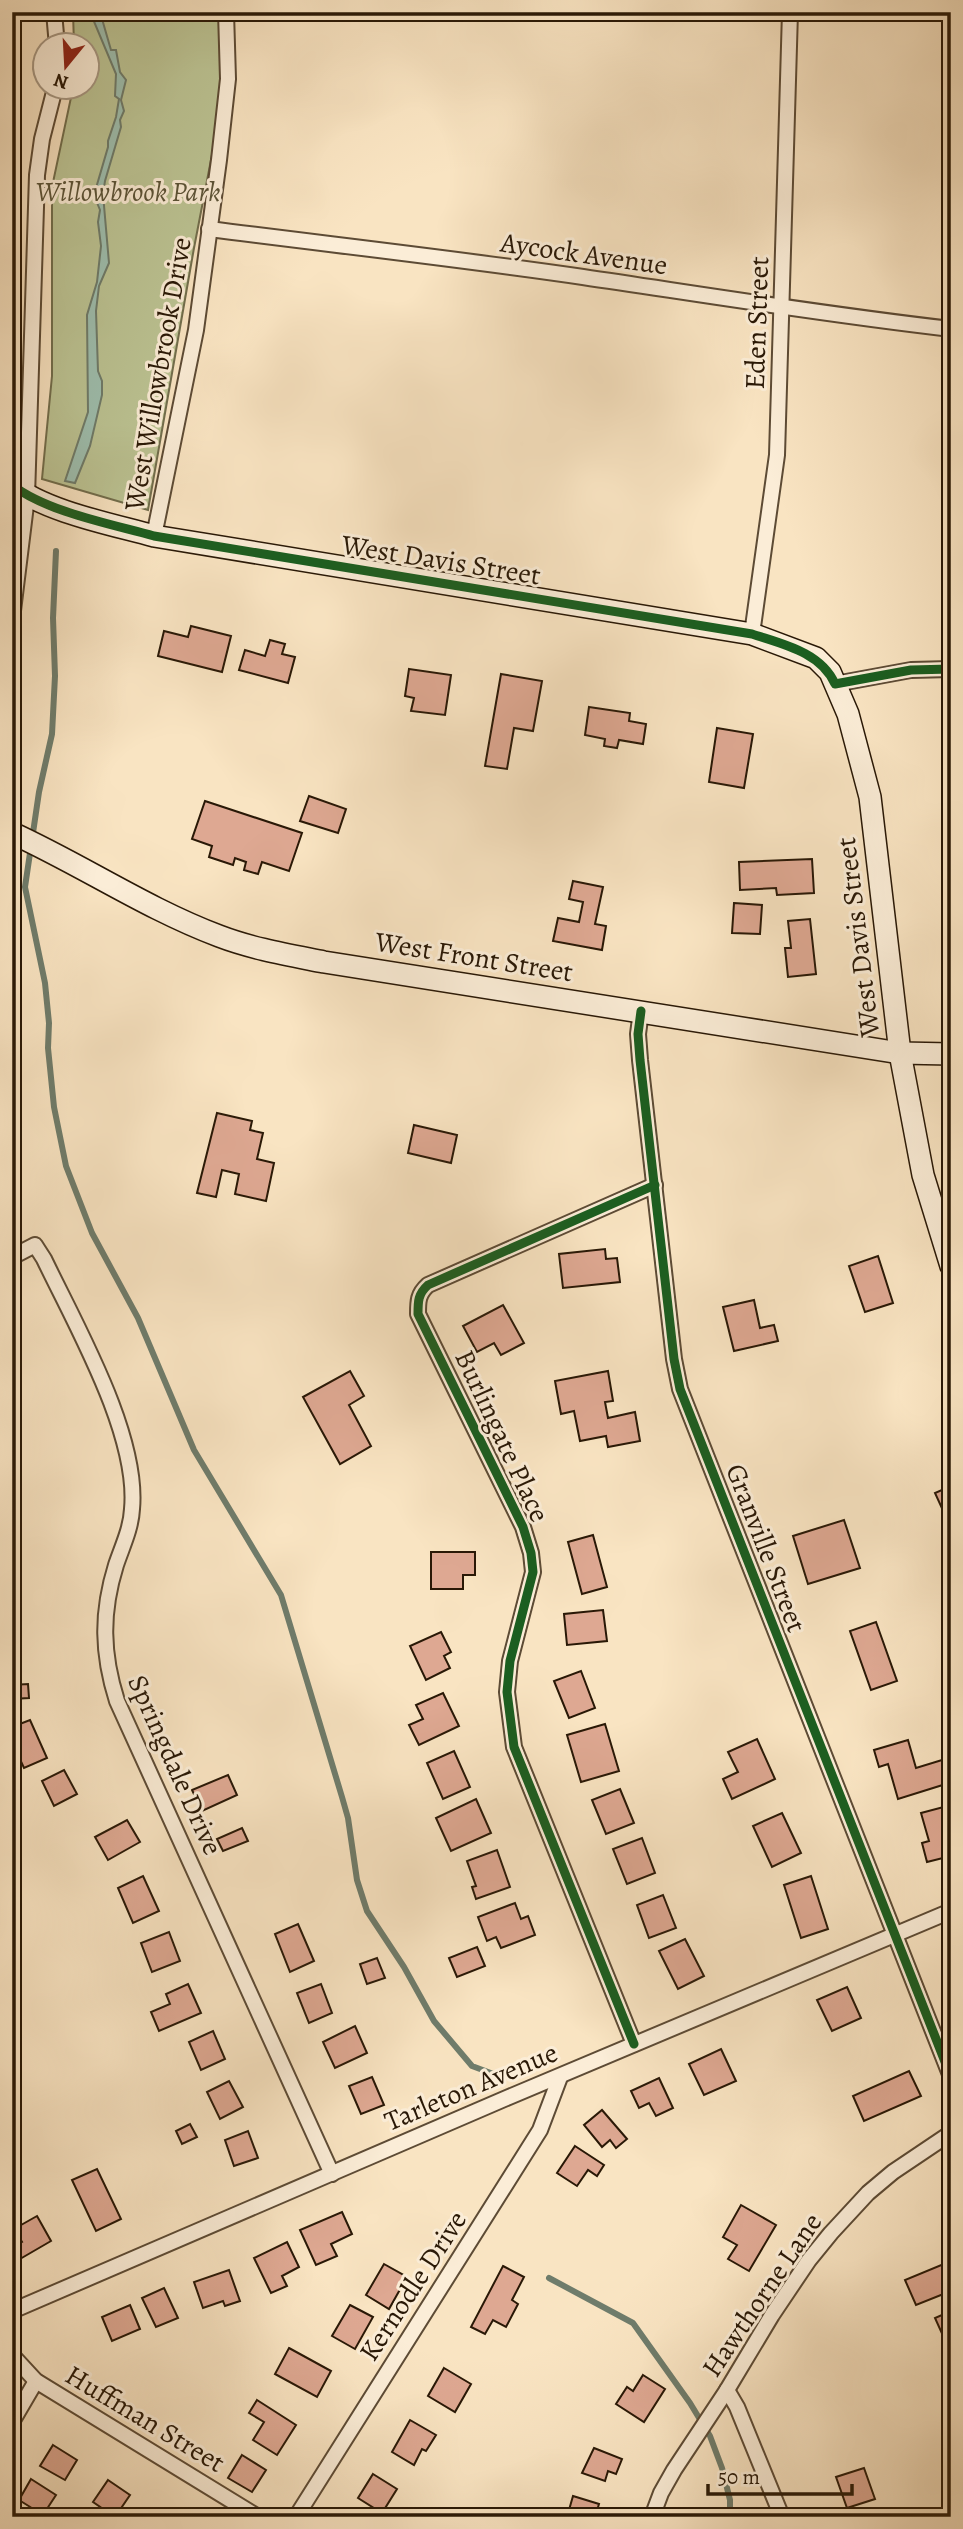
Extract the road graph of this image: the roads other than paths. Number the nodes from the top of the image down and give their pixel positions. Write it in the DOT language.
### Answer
graph roads {
  1 [pos="54,12"];
  2 [pos="226,12"];
  3 [pos="790,12"];
  4 [pos="56,32"];
  5 [pos="51,102"];
  6 [pos="209,229"];
  7 [pos="781,305"];
  8 [pos="951,330"];
  9 [pos="17,494"];
  10 [pos="154,536"];
  11 [pos="12,619"];
  12 [pos="752,634"];
  13 [pos="951,669"];
  14 [pos="835,684"];
  15 [pos="12,833"];
  16 [pos="641,1011"];
  17 [pos="900,1053"];
  18 [pos="951,1054"];
  19 [pos="655,1185"];
  20 [pos="12,1256"];
  21 [pos="951,1266"];
  22 [pos="951,1911"];
  23 [pos="893,1934"];
  24 [pos="634,2044"];
  25 [pos="560,2077"];
  26 [pos="951,2077"];
  27 [pos="951,2133"];
  28 [pos="332,2174"];
  29 [pos="12,2311"];
  30 [pos="12,2356"];
  31 [pos="36,2381"];
  32 [pos="727,2390"];
  33 [pos="12,2422"];
  34 [pos="258,2517"];
  35 [pos="296,2517"];
  36 [pos="652,2517"];
  37 [pos="782,2517"];
  1 -- 4 [label="street"];
  2 -- 6 [label="street, West Willowbrook Drive"];
  3 -- 7 [label="street, Eden Street"];
  5 -- 9 [label="street"];
  6 -- 7 [label="street, Aycock Avenue"];
  6 -- 10 [label="street, West Willowbrook Drive"];
  7 -- 8 [label="street, Aycock Avenue"];
  7 -- 12 [label="street, Eden Street"];
  9 -- 10 [label="street, West Davis Street"];
  9 -- 11 [label="street"];
  10 -- 12 [label="street, West Davis Street"];
  12 -- 14 [label="street, West Davis Street"];
  13 -- 14 [label="street"];
  14 -- 17 [label="street, West Davis Street"];
  15 -- 16 [label="street, West Front Street"];
  16 -- 17 [label="street, West Front Street"];
  16 -- 19 [label="street, Granville Street"];
  17 -- 18 [label="street, West Front Street"];
  17 -- 21 [label="street, West Davis Street"];
  19 -- 23 [label="street, Granville Street"];
  19 -- 24 [label="street, Burlingate Place"];
  20 -- 28 [label="street, Springdale Drive"];
  22 -- 23 [label="street, Tarleton Avenue"];
  23 -- 24 [label="street, Tarleton Avenue"];
  23 -- 26 [label="street, Granville Street"];
  24 -- 25 [label="street, Tarleton Avenue"];
  25 -- 28 [label="street, Tarleton Avenue"];
  25 -- 35 [label="street, Kernodle Drive"];
  27 -- 32 [label="street, Hawthorne Lane"];
  28 -- 29 [label="street, Tarleton Avenue"];
  30 -- 31 [label="street, Huffman Street"];
  31 -- 33 [label="street"];
  31 -- 34 [label="street, Huffman Street"];
  32 -- 36 [label="street, Hawthorne Lane"];
  32 -- 37 [label="street"];
}
